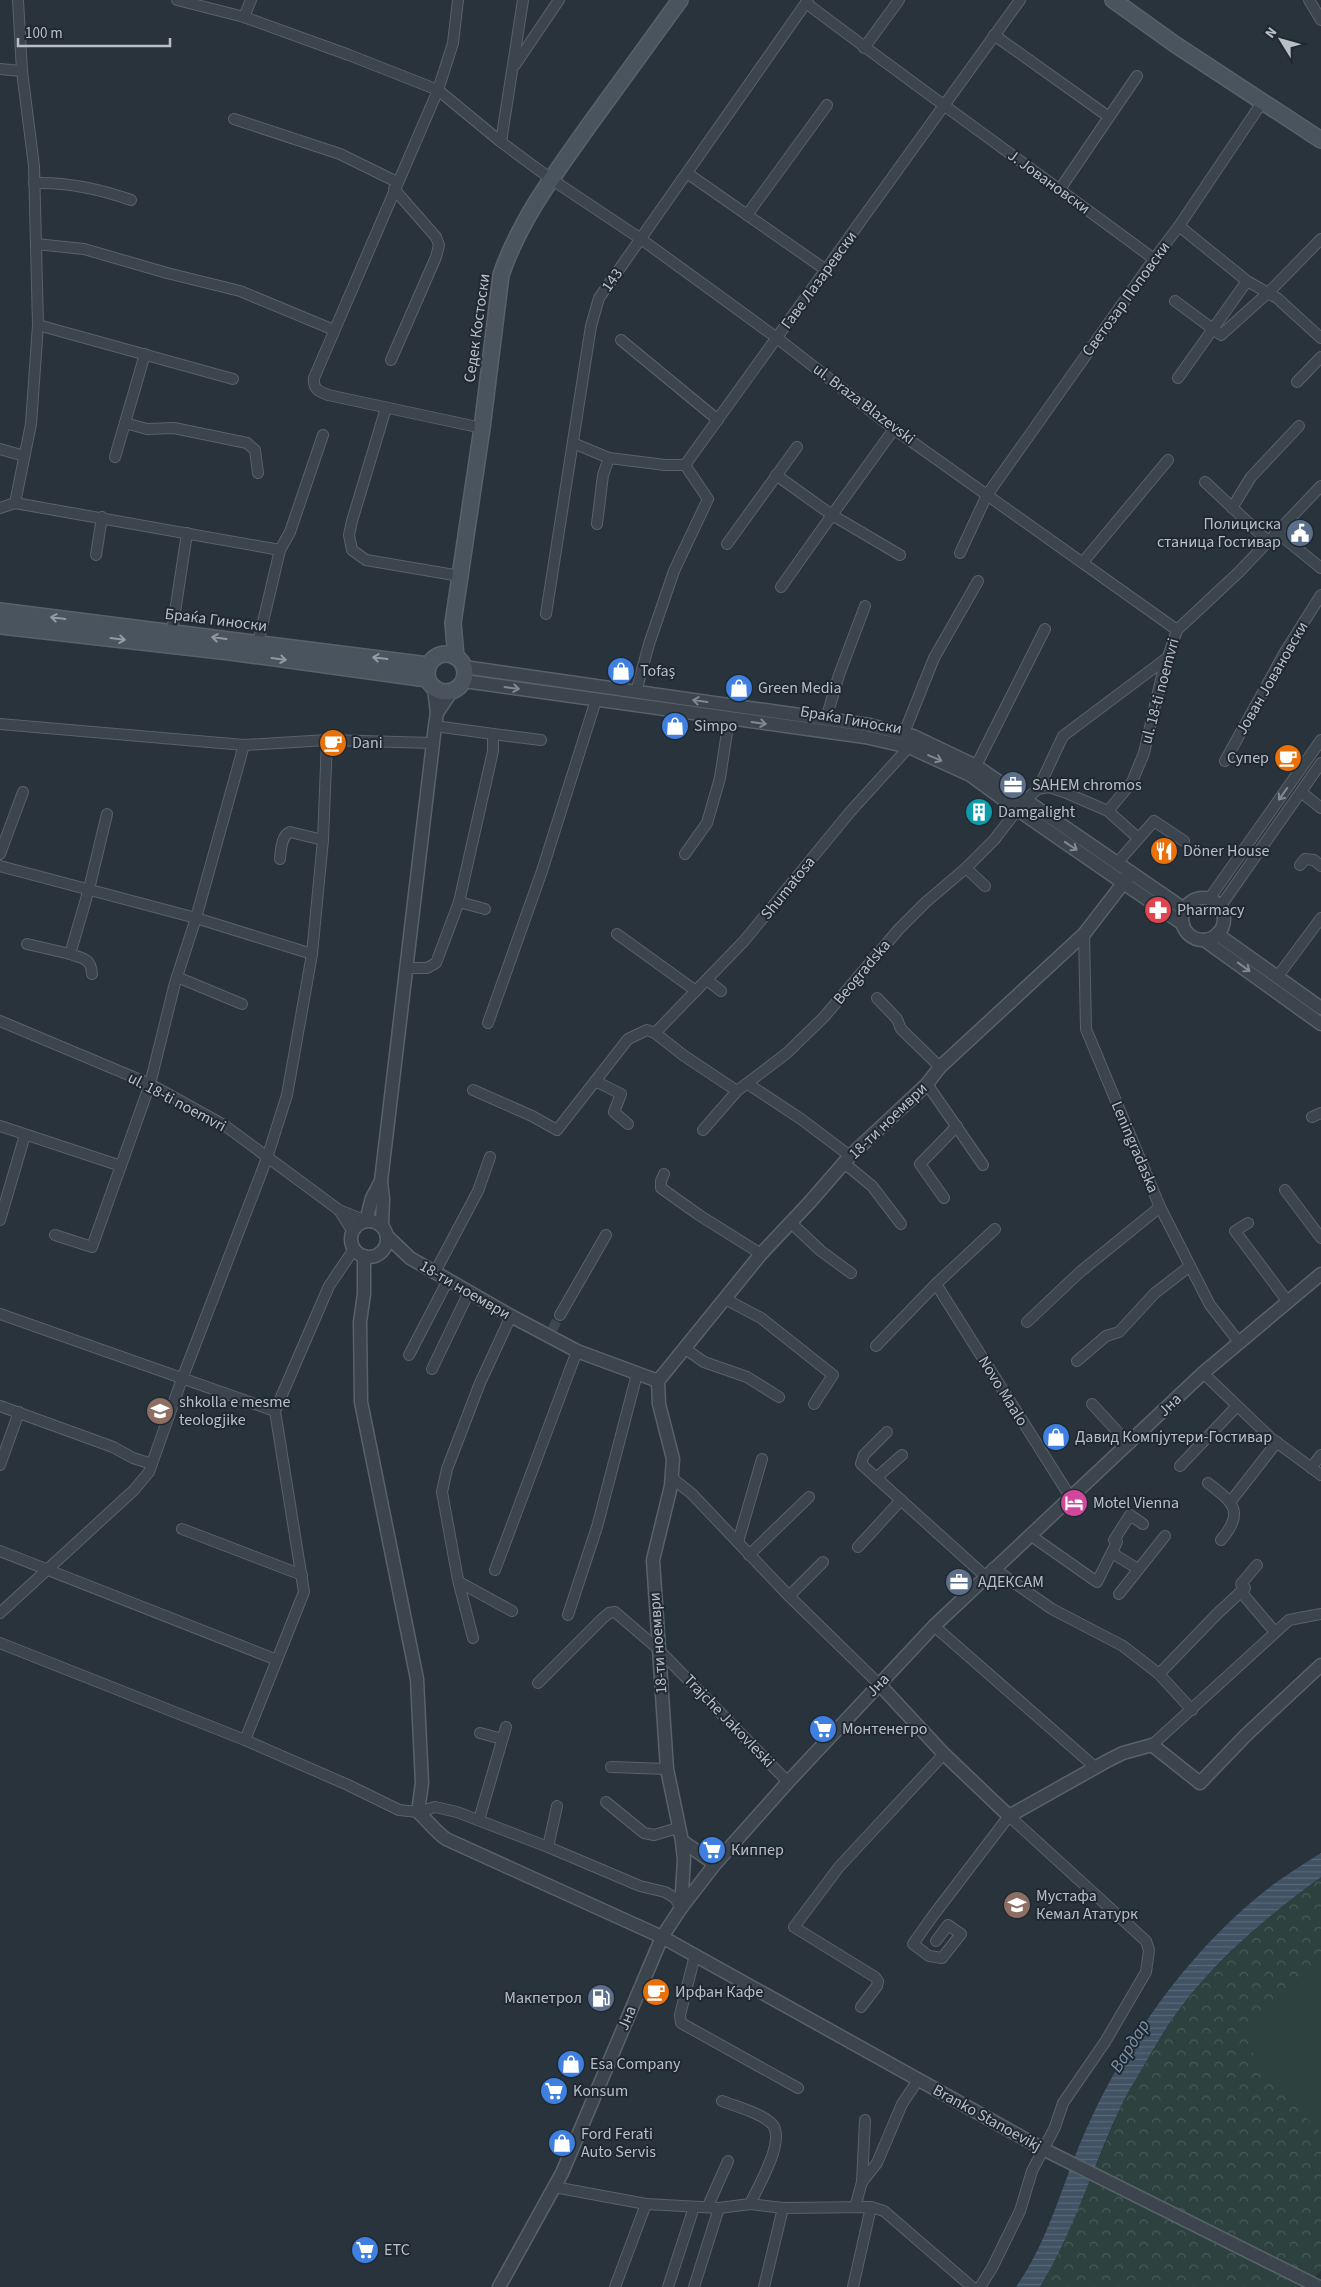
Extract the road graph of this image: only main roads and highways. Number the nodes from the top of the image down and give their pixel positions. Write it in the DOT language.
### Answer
graph roads {
  1 [pos="680,0"];
  2 [pos="1113,0"];
  3 [pos="1321,140"];
  4 [pos="0,611"];
  5 [pos="453,623"];
  6 [pos="0,626"];
  7 [pos="461,668"];
  8 [pos="431,673"];
  1 -- 5 [label="main road, Седек Костоски"];
  2 -- 3 [label="main road"];
  8 -- 4 [label="main road, Браќа Гиноски, one-way"];
  5 -- 7 [label="main road"];
  5 -- 8 [label="main road"];
  6 -- 8 [label="main road, Браќа Гиноски, one-way"];
  7 -- 8 [label="main road, Браќа Гиноски"];
  7 -- 8 [label="main road, Браќа Гиноски"];
}
